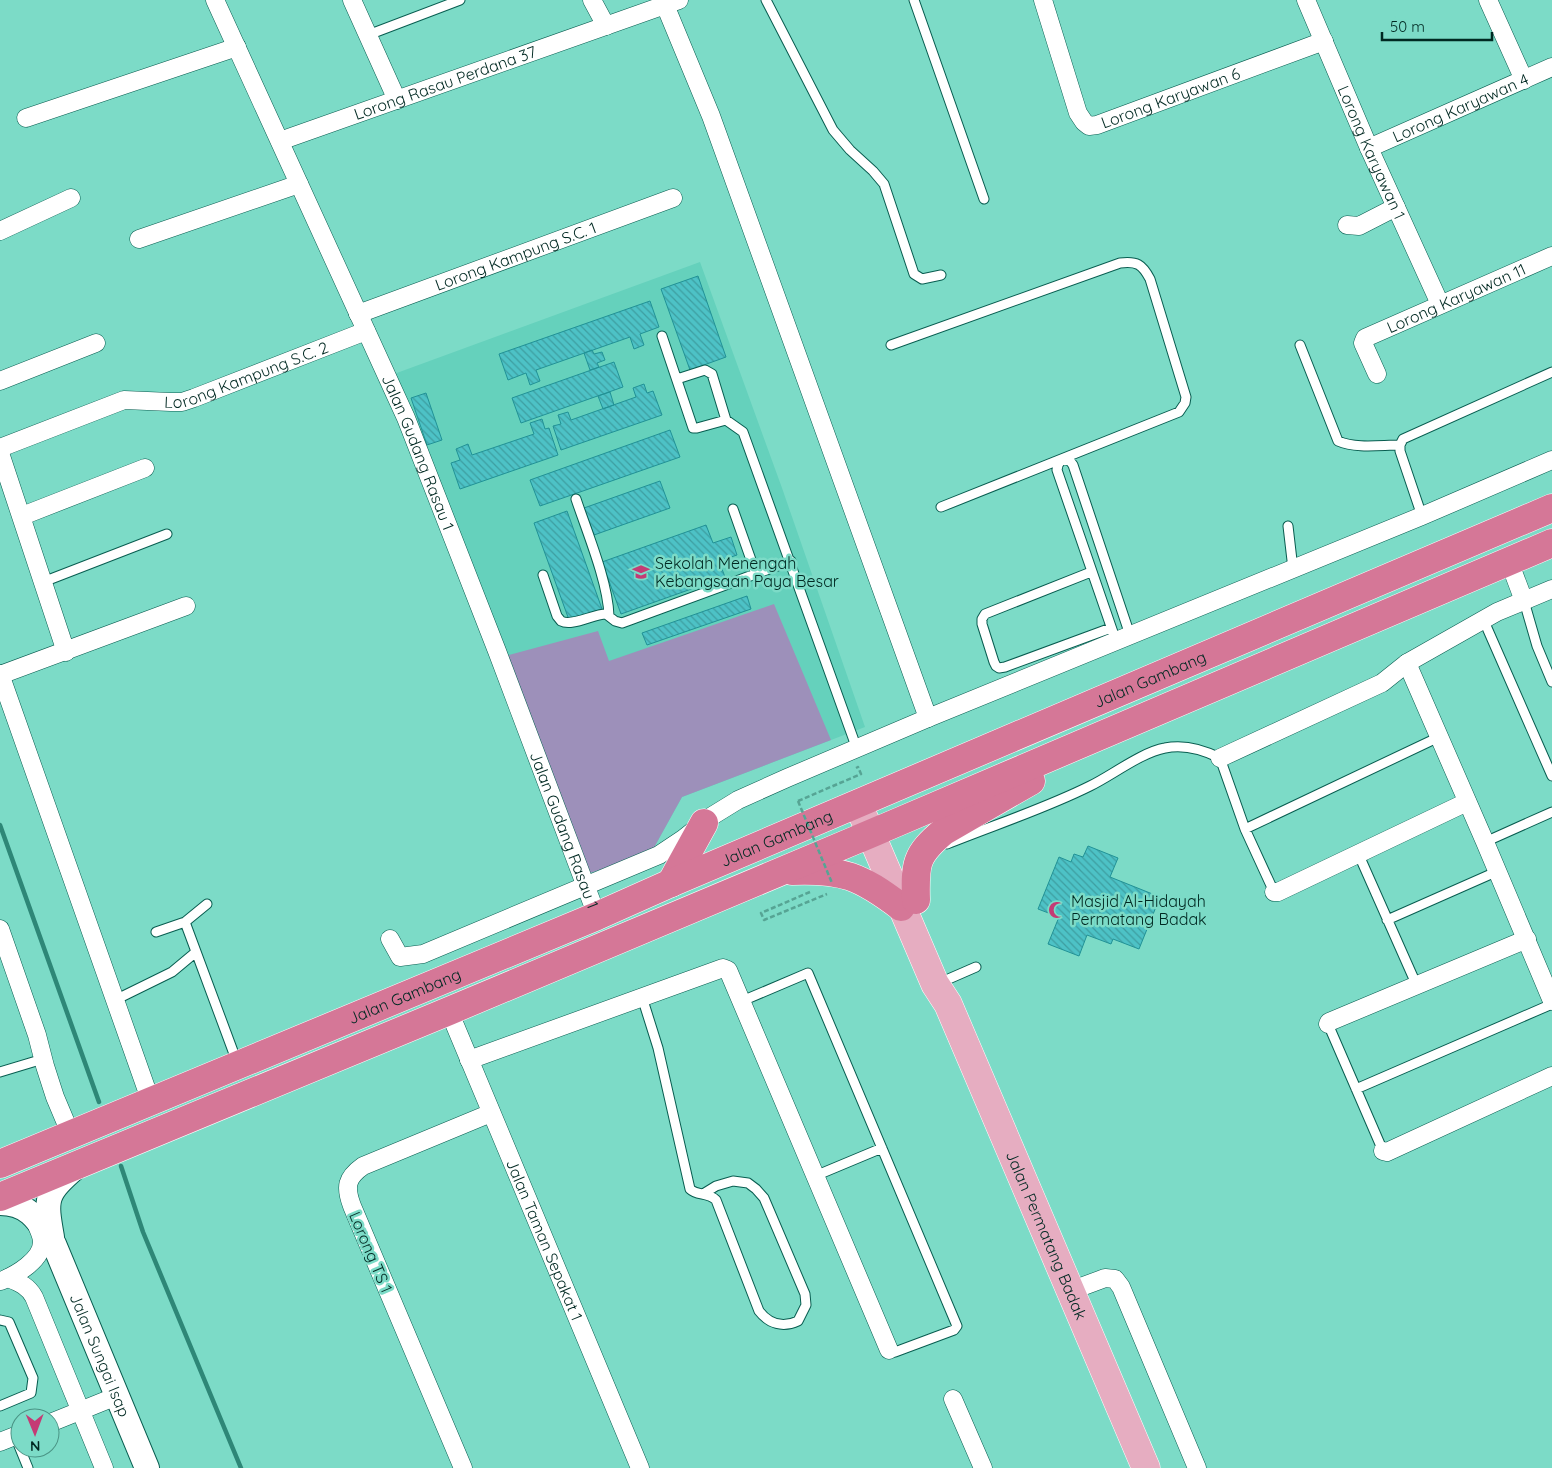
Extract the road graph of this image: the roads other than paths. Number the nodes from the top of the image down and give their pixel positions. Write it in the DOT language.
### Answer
graph roads {
  1 [pos="216,0"];
  2 [pos="352,0"];
  3 [pos="460,0"];
  4 [pos="592,0"];
  5 [pos="766,0"];
  6 [pos="914,0"];
  7 [pos="1043,0"];
  8 [pos="1306,0"];
  9 [pos="1488,0"];
  10 [pos="672,3"];
  11 [pos="608,26"];
  12 [pos="368,35"];
  13 [pos="1324,41"];
  14 [pos="237,47"];
  15 [pos="1552,68"];
  16 [pos="1524,80"];
  17 [pos="397,100"];
  18 [pos="26,118"];
  19 [pos="280,141"];
  20 [pos="1369,148"];
  21 [pos="299,184"];
  22 [pos="71,198"];
  23 [pos="674,198"];
  24 [pos="984,199"];
  25 [pos="1396,207"];
  26 [pos="1348,225"];
  27 [pos="0,231"];
  28 [pos="139,239"];
  29 [pos="1552,256"];
  30 [pos="941,274"];
  31 [pos="1440,304"];
  32 [pos="358,314"];
  33 [pos="366,331"];
  34 [pos="662,336"];
  35 [pos="96,343"];
  36 [pos="891,345"];
  37 [pos="1300,345"];
  38 [pos="1552,372"];
  39 [pos="1377,374"];
  40 [pos="677,379"];
  41 [pos="0,381"];
  42 [pos="726,420"];
  43 [pos="1400,445"];
  44 [pos="0,448"];
  45 [pos="0,453"];
  46 [pos="1062,459"];
  47 [pos="1552,460"];
  48 [pos="146,468"];
  49 [pos="576,499"];
  50 [pos="941,507"];
  51 [pos="1552,508"];
  52 [pos="733,509"];
  53 [pos="22,516"];
  54 [pos="1422,516"];
  55 [pos="1288,526"];
  56 [pos="166,534"];
  57 [pos="1552,542"];
  58 [pos="791,561"];
  59 [pos="1509,561"];
  60 [pos="1292,569"];
  61 [pos="1091,572"];
  62 [pos="543,574"];
  63 [pos="756,574"];
  64 [pos="43,582"];
  65 [pos="1552,589"];
  66 [pos="1524,601"];
  67 [pos="186,606"];
  68 [pos="609,616"];
  69 [pos="1484,621"];
  70 [pos="1119,635"];
  71 [pos="66,652"];
  72 [pos="1407,663"];
  73 [pos="0,674"];
  74 [pos="1552,682"];
  75 [pos="928,718"];
  76 [pos="1141,719"];
  77 [pos="1439,737"];
  78 [pos="857,749"];
  79 [pos="1220,758"];
  80 [pos="1552,776"];
  81 [pos="866,800"];
  82 [pos="1467,802"];
  83 [pos="1552,812"];
  84 [pos="704,823"];
  85 [pos="1245,829"];
  86 [pos="879,830"];
  87 [pos="1485,842"];
  88 [pos="1358,853"];
  89 [pos="921,854"];
  90 [pos="781,871"];
  91 [pos="1498,871"];
  92 [pos="671,883"];
  93 [pos="586,886"];
  94 [pos="1274,892"];
  95 [pos="909,903"];
  96 [pos="207,904"];
  97 [pos="597,916"];
  98 [pos="1387,920"];
  99 [pos="185,922"];
  100 [pos="0,929"];
  101 [pos="156,932"];
  102 [pos="390,939"];
  103 [pos="1527,939"];
  104 [pos="196,952"];
  105 [pos="976,967"];
  106 [pos="1417,987"];
  107 [pos="943,990"];
  108 [pos="642,997"];
  109 [pos="115,1000"];
  110 [pos="742,1001"];
  111 [pos="1552,1002"];
  112 [pos="449,1011"];
  113 [pos="1328,1024"];
  114 [pos="43,1058"];
  115 [pos="469,1060"];
  116 [pos="238,1066"];
  117 [pos="0,1072"];
  118 [pos="1552,1076"];
  119 [pos="1356,1089"];
  120 [pos="151,1102"];
  121 [pos="491,1113"];
  122 [pos="71,1135"];
  123 [pos="882,1148"];
  124 [pos="1383,1151"];
  125 [pos="0,1164"];
  126 [pos="80,1164"];
  127 [pos="815,1176"];
  128 [pos="703,1194"];
  129 [pos="0,1197"];
  130 [pos="0,1203"];
  131 [pos="32,1214"];
  132 [pos="54,1244"];
  133 [pos="4,1280"];
  134 [pos="1070,1291"];
  135 [pos="0,1320"];
  136 [pos="889,1350"];
  137 [pos="117,1396"];
  138 [pos="953,1398"];
  139 [pos="0,1406"];
  140 [pos="81,1411"];
  141 [pos="60,1419"];
  142 [pos="104,1468"];
  143 [pos="147,1468"];
  144 [pos="463,1468"];
  145 [pos="640,1468"];
  146 [pos="983,1468"];
  147 [pos="1146,1468"];
  148 [pos="1197,1468"];
  1 -- 14 [label="street, Jalan Gudang Rasau 1"];
  2 -- 12 [label="street"];
  3 -- 12 [label="lane"];
  4 -- 11 [label="street"];
  5 -- 30 [label="lane"];
  6 -- 24 [label="lane"];
  7 -- 13 [label="street, Lorong Karyawan 6"];
  8 -- 13 [label="street, Lorong Karyawan 1"];
  9 -- 16 [label="street"];
  10 -- 11 [label="street, Lorong Rasau Perdana 37"];
  10 -- 75 [label="street"];
  11 -- 17 [label="street, Lorong Rasau Perdana 37"];
  12 -- 17 [label="street"];
  13 -- 20 [label="street, Lorong Karyawan 1"];
  14 -- 18 [label="street"];
  14 -- 19 [label="street, Jalan Gudang Rasau 1"];
  15 -- 16 [label="street, Lorong Karyawan 4"];
  16 -- 20 [label="street, Lorong Karyawan 4"];
  17 -- 19 [label="street, Lorong Rasau Perdana 37"];
  19 -- 21 [label="street, Jalan Gudang Rasau 1"];
  20 -- 25 [label="street, Lorong Karyawan 1"];
  21 -- 28 [label="street"];
  21 -- 32 [label="street, Jalan Gudang Rasau 1"];
  22 -- 27 [label="street"];
  23 -- 32 [label="street, Lorong Kampung S.C. 1"];
  25 -- 26 [label="street"];
  25 -- 31 [label="street, Lorong Karyawan 1"];
  29 -- 31 [label="street, Lorong Karyawan 11"];
  31 -- 39 [label="street, Lorong Karyawan 11"];
  32 -- 33 [label="street, Jalan Gudang Rasau 1"];
  33 -- 44 [label="street, Lorong Kampung S.C. 2"];
  33 -- 93 [label="street, Jalan Gudang Rasau 1"];
  34 -- 40 [label="lane"];
  35 -- 41 [label="street"];
  36 -- 46 [label="lane"];
  37 -- 43 [label="lane"];
  38 -- 43 [label="lane"];
  40 -- 42 [label="lane"];
  40 -- 42 [label="lane"];
  42 -- 58 [label="lane"];
  43 -- 54 [label="lane"];
  45 -- 53 [label="street"];
  46 -- 50 [label="lane"];
  46 -- 61 [label="lane"];
  46 -- 70 [label="lane"];
  47 -- 54 [label="street"];
  48 -- 53 [label="street"];
  49 -- 68 [label="lane"];
  51 -- 81 [label="highway, Jalan Gambang"];
  52 -- 63 [label="lane"];
  53 -- 64 [label="street"];
  54 -- 60 [label="street"];
  55 -- 60 [label="lane"];
  56 -- 64 [label="lane"];
  57 -- 59 [label="highway, Jalan Gambang"];
  58 -- 63 [label="lane"];
  58 -- 78 [label="lane"];
  59 -- 66 [label="street"];
  59 -- 76 [label="highway, Jalan Gambang"];
  60 -- 70 [label="street"];
  61 -- 70 [label="lane"];
  61 -- 70 [label="lane"];
  62 -- 68 [label="lane"];
  63 -- 68 [label="lane"];
  64 -- 71 [label="street"];
  65 -- 66 [label="street"];
  66 -- 69 [label="street"];
  66 -- 74 [label="lane"];
  67 -- 71 [label="street"];
  69 -- 72 [label="street"];
  69 -- 80 [label="lane"];
  70 -- 75 [label="street"];
  71 -- 73 [label="street"];
  72 -- 77 [label="street"];
  72 -- 79 [label="street"];
  73 -- 109 [label="street"];
  75 -- 78 [label="street"];
  76 -- 86 [label="highway, Jalan Gambang"];
  76 -- 89 [label="highway"];
  77 -- 82 [label="street"];
  77 -- 85 [label="lane"];
  78 -- 84 [label="street"];
  79 -- 85 [label="lane"];
  79 -- 89 [label="lane"];
  81 -- 86 [label="main road, Jalan Permatang Badak"];
  81 -- 92 [label="highway, Jalan Gambang"];
  82 -- 87 [label="street"];
  82 -- 88 [label="street"];
  83 -- 87 [label="lane"];
  84 -- 92 [label="highway"];
  84 -- 93 [label="street"];
  85 -- 94 [label="lane"];
  86 -- 90 [label="highway, Jalan Gambang"];
  86 -- 95 [label="main road, Jalan Permatang Badak"];
  87 -- 91 [label="street"];
  88 -- 94 [label="street"];
  88 -- 98 [label="lane"];
  89 -- 95 [label="highway"];
  90 -- 95 [label="highway"];
  90 -- 112 [label="highway, Jalan Gambang"];
  91 -- 98 [label="lane"];
  91 -- 103 [label="street"];
  92 -- 97 [label="highway, Jalan Gambang"];
  93 -- 97 [label="street, Jalan Gudang Rasau 1"];
  93 -- 102 [label="street"];
  95 -- 107 [label="main road, Jalan Permatang Badak"];
  96 -- 99 [label="lane"];
  97 -- 116 [label="highway, Jalan Gambang"];
  98 -- 106 [label="lane"];
  99 -- 101 [label="lane"];
  99 -- 104 [label="lane"];
  100 -- 114 [label="street"];
  103 -- 106 [label="street"];
  103 -- 111 [label="street"];
  104 -- 109 [label="lane"];
  104 -- 116 [label="lane"];
  105 -- 107 [label="lane"];
  106 -- 113 [label="street"];
  107 -- 134 [label="main road, Jalan Permatang Badak"];
  108 -- 110 [label="street"];
  108 -- 115 [label="street"];
  108 -- 128 [label="lane"];
  109 -- 120 [label="street"];
  110 -- 123 [label="lane"];
  110 -- 127 [label="street"];
  111 -- 119 [label="lane"];
  112 -- 115 [label="street, Jalan Taman Sepakat 1"];
  112 -- 126 [label="highway, Jalan Gambang"];
  113 -- 119 [label="lane"];
  114 -- 117 [label="lane"];
  114 -- 122 [label="street"];
  115 -- 121 [label="street, Jalan Taman Sepakat 1"];
  116 -- 120 [label="highway, Jalan Gambang"];
  118 -- 124 [label="street"];
  119 -- 124 [label="lane"];
  120 -- 122 [label="highway, Jalan Gambang"];
  121 -- 144 [label="street, Lorong TS 1"];
  121 -- 145 [label="street, Jalan Taman Sepakat 1"];
  122 -- 125 [label="highway, Jalan Gambang"];
  123 -- 127 [label="lane"];
  123 -- 136 [label="lane"];
  126 -- 129 [label="highway, Jalan Gambang"];
  126 -- 132 [label="street"];
  127 -- 136 [label="street"];
  128 -- 128 [label="lane"];
  130 -- 131 [label="street"];
  131 -- 132 [label="street"];
  131 -- 133 [label="street"];
  132 -- 137 [label="street, Jalan Sungai Isap"];
  133 -- 140 [label="street"];
  134 -- 147 [label="main road, Jalan Permatang Badak"];
  134 -- 148 [label="street"];
  135 -- 139 [label="lane"];
  137 -- 140 [label="street"];
  137 -- 143 [label="street, Jalan Sungai Isap"];
  138 -- 146 [label="street"];
  140 -- 141 [label="street"];
  140 -- 142 [label="street"];
}
